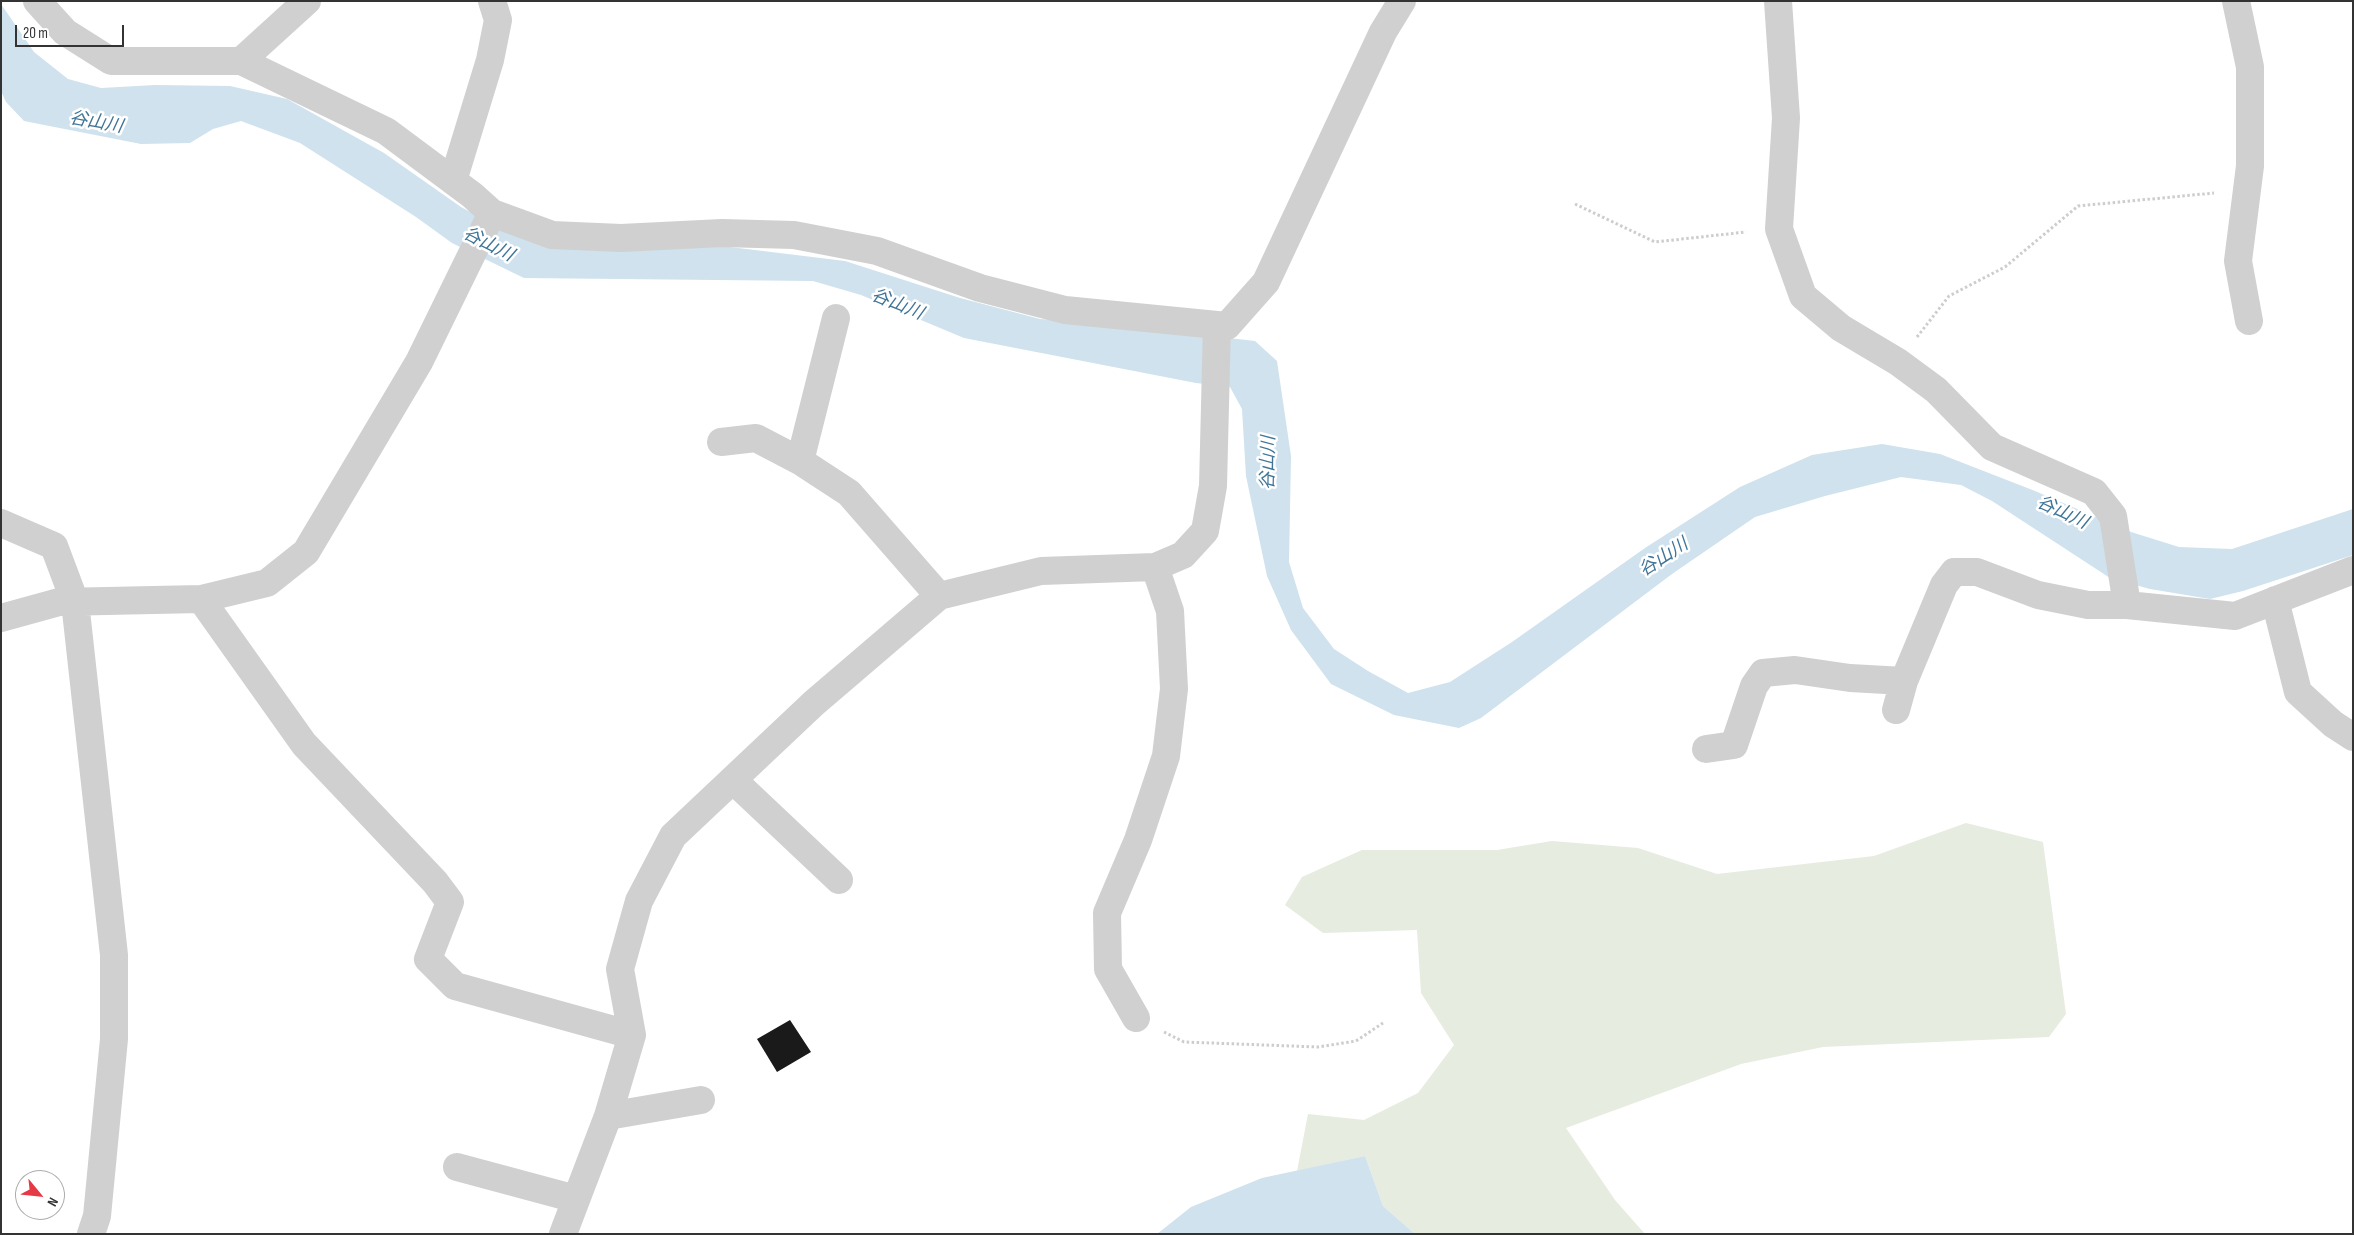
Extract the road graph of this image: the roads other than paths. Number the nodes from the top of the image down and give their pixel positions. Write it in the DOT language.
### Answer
graph roads {
  1 [pos="37,1"];
  2 [pos="307,1"];
  3 [pos="492,1"];
  4 [pos="1402,1"];
  5 [pos="1778,1"];
  6 [pos="2236,1"];
  7 [pos="241,61"];
  8 [pos="453,181"];
  9 [pos="492,213"];
  10 [pos="836,318"];
  11 [pos="2249,321"];
  12 [pos="1217,326"];
  13 [pos="721,442"];
  14 [pos="800,461"];
  15 [pos="1,523"];
  16 [pos="1156,568"];
  17 [pos="2353,570"];
  18 [pos="940,596"];
  19 [pos="201,599"];
  20 [pos="2275,600"];
  21 [pos="75,602"];
  22 [pos="2127,605"];
  23 [pos="1,618"];
  24 [pos="1904,681"];
  25 [pos="1896,710"];
  26 [pos="2353,737"];
  27 [pos="1706,749"];
  28 [pos="733,780"];
  29 [pos="839,880"];
  30 [pos="1136,1018"];
  31 [pos="632,1035"];
  32 [pos="701,1100"];
  33 [pos="608,1116"];
  34 [pos="457,1167"];
  35 [pos="576,1199"];
  36 [pos="91,1234"];
  37 [pos="563,1234"];
  1 -- 7 [label="street"];
  2 -- 7 [label="street"];
  3 -- 8 [label="street"];
  4 -- 12 [label="street"];
  5 -- 22 [label="street"];
  6 -- 11 [label="street"];
  7 -- 8 [label="street"];
  8 -- 9 [label="street"];
  9 -- 12 [label="street"];
  9 -- 19 [label="street"];
  10 -- 14 [label="street"];
  12 -- 16 [label="street"];
  13 -- 14 [label="street"];
  14 -- 18 [label="street"];
  15 -- 21 [label="street"];
  16 -- 18 [label="street"];
  16 -- 30 [label="street"];
  17 -- 20 [label="street"];
  18 -- 28 [label="street"];
  19 -- 21 [label="street"];
  19 -- 31 [label="street"];
  20 -- 22 [label="street"];
  20 -- 26 [label="street"];
  21 -- 23 [label="street"];
  21 -- 36 [label="street"];
  22 -- 24 [label="street"];
  24 -- 25 [label="street"];
  24 -- 27 [label="street"];
  28 -- 29 [label="street"];
  28 -- 31 [label="street"];
  31 -- 33 [label="street"];
  32 -- 33 [label="street"];
  33 -- 35 [label="street"];
  34 -- 35 [label="street"];
  35 -- 37 [label="street"];
}
